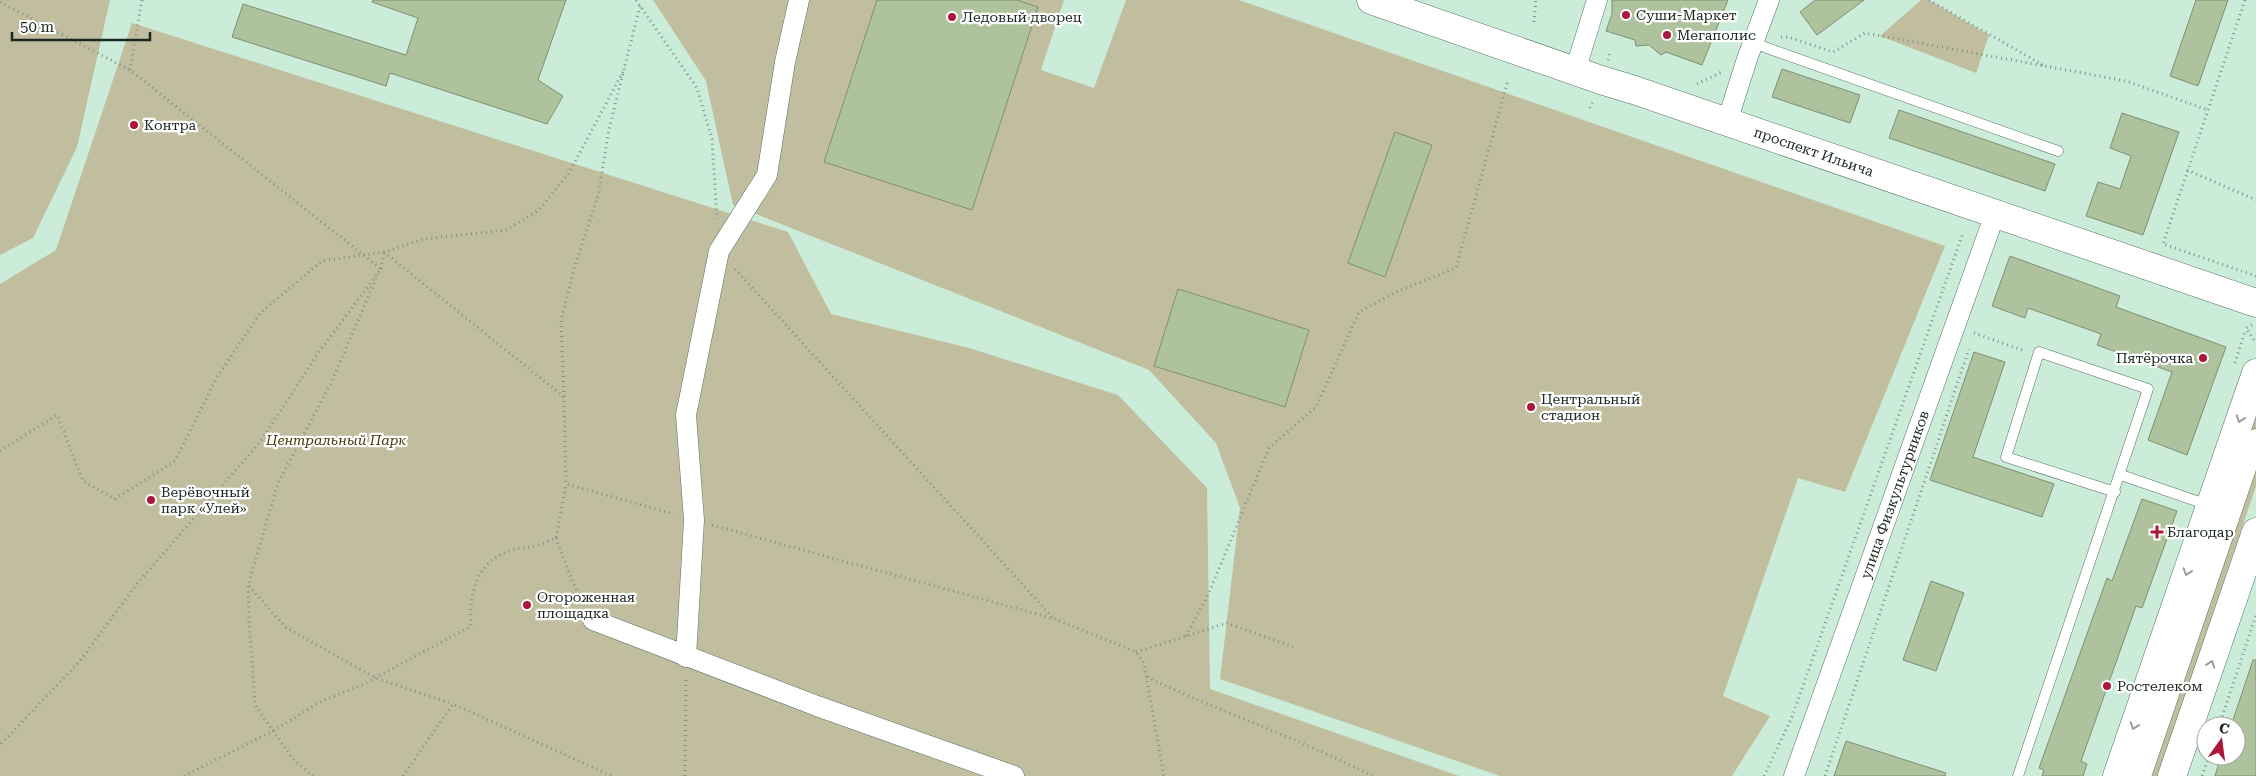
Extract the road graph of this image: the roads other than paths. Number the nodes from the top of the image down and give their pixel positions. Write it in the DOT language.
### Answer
graph roads {
  1 [pos="799,0"];
  2 [pos="1371,0"];
  3 [pos="1597,0"];
  4 [pos="1769,0"];
  5 [pos="1756,50"];
  6 [pos="1575,71"];
  7 [pos="1727,122"];
  8 [pos="2058,151"];
  9 [pos="1995,214"];
  10 [pos="2256,303"];
  11 [pos="2256,373"];
  12 [pos="2256,440"];
  13 [pos="2121,475"];
  14 [pos="2115,492"];
  15 [pos="2209,506"];
  16 [pos="2256,532"];
  17 [pos="593,620"];
  18 [pos="686,657"];
  19 [pos="1014,776"];
  20 [pos="1794,776"];
  21 [pos="2018,776"];
  22 [pos="2116,776"];
  23 [pos="2141,776"];
  24 [pos="2172,776"];
  1 -- 18 [label="street"];
  2 -- 6 [label="main road, проспект Ильича"];
  3 -- 6 [label="street"];
  4 -- 5 [label="street"];
  5 -- 7 [label="street"];
  5 -- 8 [label="lane"];
  6 -- 7 [label="main road, проспект Ильича"];
  7 -- 9 [label="main road, проспект Ильича"];
  9 -- 10 [label="main road, проспект Ильича"];
  9 -- 20 [label="street, улица Физкультурников"];
  11 -- 15 [label="main road, one-way"];
  12 -- 23 [label="street"];
  13 -- 14 [label="lane"];
  13 -- 14 [label="lane"];
  13 -- 15 [label="lane"];
  14 -- 21 [label="lane"];
  15 -- 22 [label="main road, one-way"];
  24 -- 16 [label="main road, one-way"];
  17 -- 18 [label="street"];
  18 -- 19 [label="street"];
}
